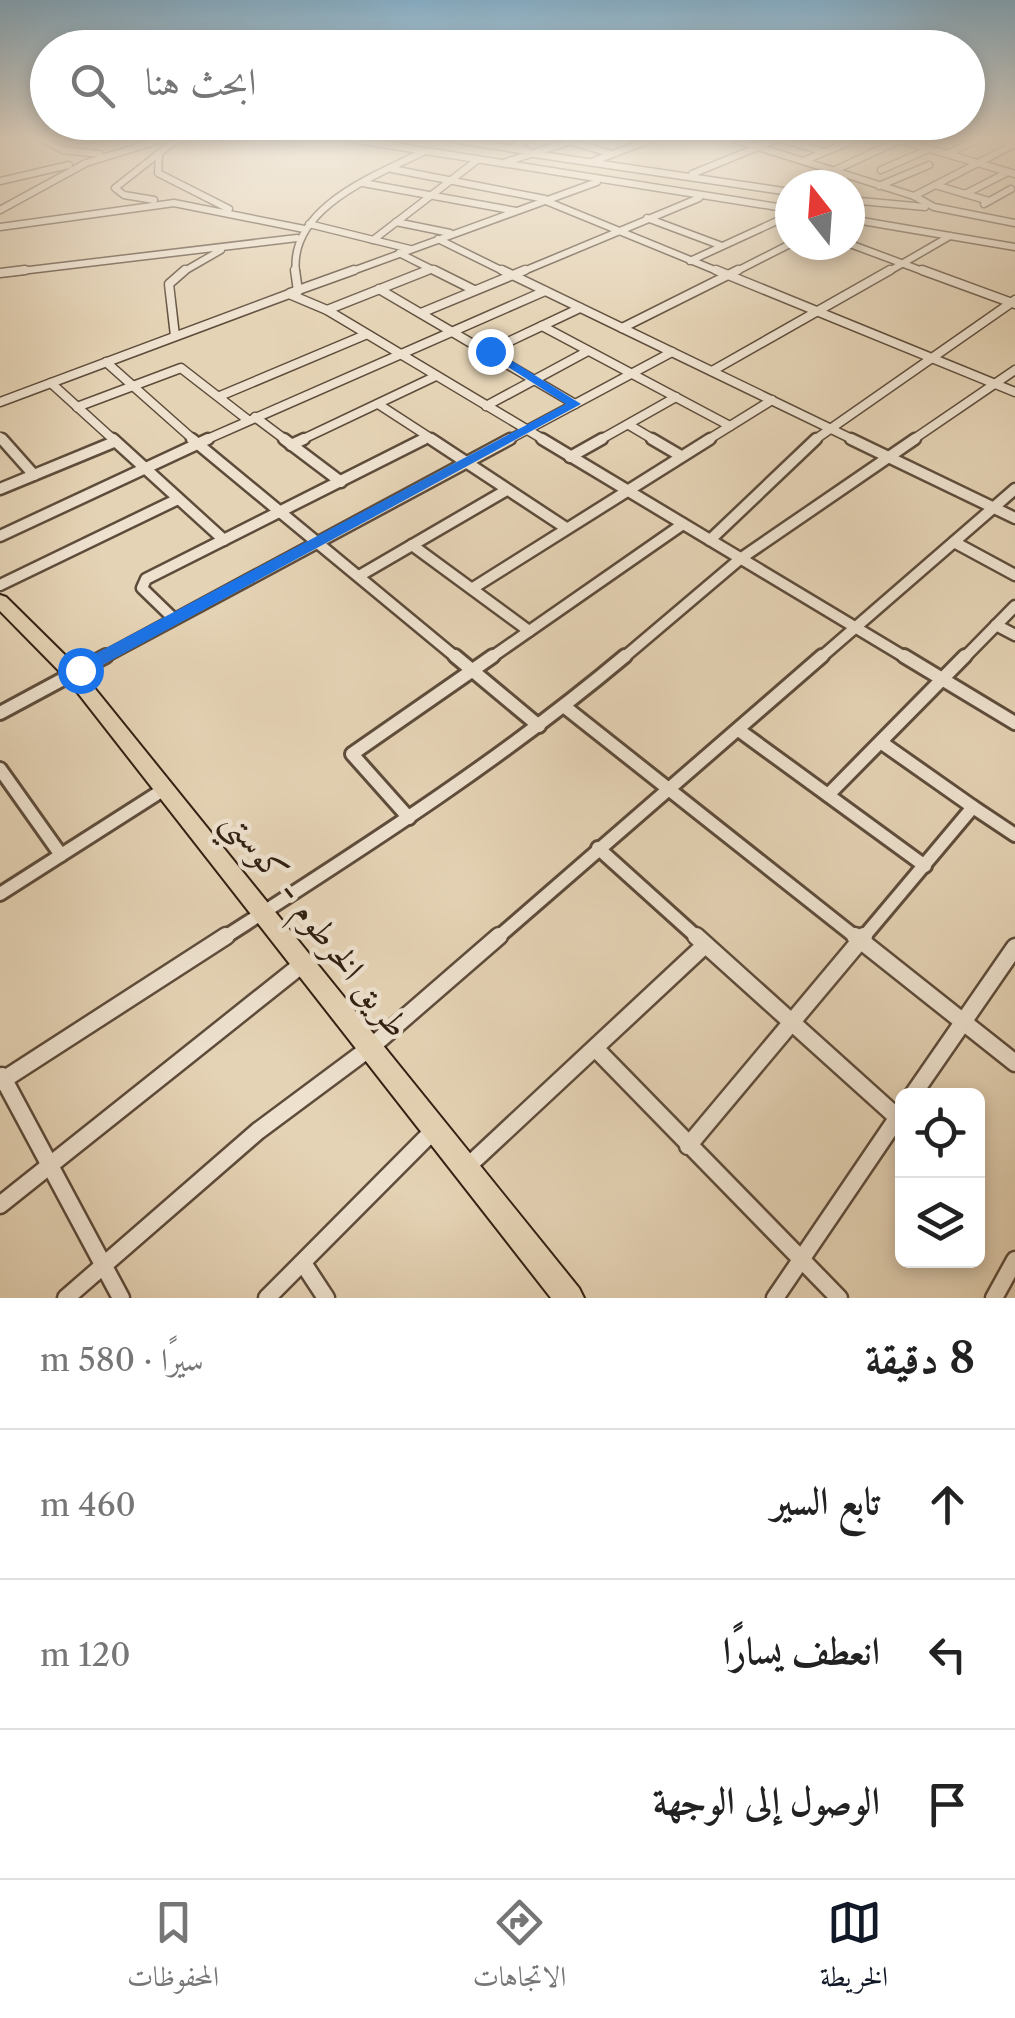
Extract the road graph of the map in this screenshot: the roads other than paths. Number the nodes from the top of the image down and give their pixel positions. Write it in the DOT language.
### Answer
graph roads {
  1 [pos="23,201"];
  2 [pos="164,201"];
  3 [pos="216,201"];
  4 [pos="341,201"];
  5 [pos="424,201"];
  6 [pos="461,201"];
  7 [pos="546,201"];
  8 [pos="549,201"];
  9 [pos="695,201"];
  10 [pos="718,201"];
  11 [pos="865,201"];
  12 [pos="922,201"];
  13 [pos="985,201"];
  14 [pos="992,201"];
  15 [pos="174,202"];
  16 [pos="989,202"];
  17 [pos="934,207"];
  18 [pos="0,210"];
  19 [pos="775,210"];
  20 [pos="517,211"];
  21 [pos="967,214"];
  22 [pos="237,215"];
  23 [pos="646,218"];
  24 [pos="775,220"];
  25 [pos="865,221"];
  26 [pos="396,222"];
  27 [pos="1014,222"];
  28 [pos="0,227"];
  29 [pos="307,227"];
  30 [pos="615,230"];
  31 [pos="452,234"];
  32 [pos="950,236"];
  33 [pos="298,238"];
  34 [pos="438,239"];
  35 [pos="373,240"];
  36 [pos="722,246"];
  37 [pos="228,247"];
  38 [pos="1015,247"];
  39 [pos="865,249"];
  40 [pos="410,250"];
  41 [pos="775,251"];
  42 [pos="400,254"];
  43 [pos="690,261"];
  44 [pos="903,263"];
  45 [pos="431,269"];
  46 [pos="0,274"];
  47 [pos="510,274"];
  48 [pos="724,275"];
  49 [pos="379,289"];
  50 [pos="474,290"];
  51 [pos="545,291"];
  52 [pos="294,292"];
  53 [pos="1014,302"];
  54 [pos="580,308"];
  55 [pos="327,310"];
  56 [pos="421,312"];
  57 [pos="817,313"];
  58 [pos="542,326"];
  59 [pos="622,328"];
  60 [pos="451,332"];
  61 [pos="366,335"];
  62 [pos="175,336"];
  63 [pos="490,351"];
  64 [pos="588,352"];
  65 [pos="672,352"];
  66 [pos="398,353"];
  67 [pos="931,359"];
  68 [pos="106,362"];
  69 [pos="1015,370"];
  70 [pos="712,372"];
  71 [pos="631,375"];
  72 [pos="436,376"];
  73 [pos="536,379"];
  74 [pos="51,383"];
  75 [pos="994,384"];
  76 [pos="132,385"];
  77 [pos="1015,392"];
  78 [pos="220,396"];
  79 [pos="676,397"];
  80 [pos="772,400"];
  81 [pos="0,402"];
  82 [pos="378,404"];
  83 [pos="575,404"];
  84 [pos="486,406"];
  85 [pos="77,407"];
  86 [pos="251,418"];
  87 [pos="629,425"];
  88 [pos="730,426"];
  89 [pos="828,427"];
  90 [pos="528,431"];
  91 [pos="0,437"];
  92 [pos="426,438"];
  93 [pos="114,442"];
  94 [pos="197,443"];
  95 [pos="291,445"];
  96 [pos="681,456"];
  97 [pos="570,457"];
  98 [pos="890,457"];
  99 [pos="466,465"];
  100 [pos="143,467"];
  101 [pos="34,475"];
  102 [pos="341,482"];
  103 [pos="0,489"];
  104 [pos="1015,489"];
  105 [pos="628,490"];
  106 [pos="504,491"];
  107 [pos="178,499"];
  108 [pos="994,507"];
  109 [pos="281,512"];
  110 [pos="1015,518"];
  111 [pos="684,524"];
  112 [pos="566,528"];
  113 [pos="0,536"];
  114 [pos="224,540"];
  115 [pos="710,540"];
  116 [pos="954,542"];
  117 [pos="318,543"];
  118 [pos="412,545"];
  119 [pos="740,559"];
  120 [pos="1015,575"];
  121 [pos="359,576"];
  122 [pos="0,585"];
  123 [pos="474,588"];
  124 [pos="0,600"];
  125 [pos="1015,606"];
  126 [pos="174,619"];
  127 [pos="853,625"];
  128 [pos="996,625"];
  129 [pos="529,631"];
  130 [pos="1015,635"];
  131 [pos="473,670"];
  132 [pos="73,674"];
  133 [pos="941,679"];
  134 [pos="565,707"];
  135 [pos="0,714"];
  136 [pos="1015,723"];
  137 [pos="538,726"];
  138 [pos="740,731"];
  139 [pos="882,744"];
  140 [pos="2,777"];
  141 [pos="166,788"];
  142 [pos="672,789"];
  143 [pos="828,796"];
  144 [pos="973,807"];
  145 [pos="409,818"];
  146 [pos="1015,835"];
  147 [pos="598,848"];
  148 [pos="61,855"];
  149 [pos="925,866"];
  150 [pos="0,894"];
  151 [pos="260,912"];
  152 [pos="861,941"];
  153 [pos="704,945"];
  154 [pos="1015,948"];
  155 [pos="304,962"];
  156 [pos="962,1021"];
  157 [pos="792,1022"];
  158 [pos="370,1047"];
  159 [pos="595,1048"];
  160 [pos="1015,1063"];
  161 [pos="1,1078"];
  162 [pos="917,1088"];
  163 [pos="895,1110"];
  164 [pos="895,1121"];
  165 [pos="435,1129"];
  166 [pos="688,1146"];
  167 [pos="51,1166"];
  168 [pos="466,1168"];
  169 [pos="0,1205"];
  170 [pos="800,1259"];
  171 [pos="1015,1260"];
  172 [pos="303,1263"];
  173 [pos="103,1265"];
  174 [pos="66,1298"];
  175 [pos="120,1298"];
  176 [pos="267,1298"];
  177 [pos="326,1298"];
  178 [pos="570,1298"];
  179 [pos="775,1298"];
  180 [pos="839,1298"];
  181 [pos="994,1298"];
  1 -- 18 [label="street"];
  2 -- 15 [label="street"];
  3 -- 22 [label="street"];
  4 -- 29 [label="street"];
  5 -- 26 [label="street"];
  6 -- 20 [label="street"];
  7 -- 20 [label="street"];
  8 -- 30 [label="street"];
  9 -- 23 [label="street"];
  10 -- 19 [label="street"];
  11 -- 17 [label="street"];
  12 -- 17 [label="street"];
  13 -- 16 [label="street"];
  14 -- 16 [label="street"];
  15 -- 22 [label="street"];
  15 -- 28 [label="street"];
  16 -- 21 [label="street"];
  17 -- 21 [label="street"];
  20 -- 31 [label="street"];
  21 -- 27 [label="street"];
  22 -- 29 [label="street"];
  23 -- 30 [label="street"];
  23 -- 36 [label="street"];
  24 -- 36 [label="street"];
  25 -- 32 [label="street"];
  26 -- 31 [label="street"];
  26 -- 35 [label="street"];
  29 -- 33 [label="street"];
  29 -- 35 [label="street"];
  30 -- 43 [label="street"];
  30 -- 47 [label="street"];
  31 -- 34 [label="street"];
  32 -- 38 [label="street"];
  32 -- 44 [label="street"];
  33 -- 37 [label="street"];
  33 -- 52 [label="street"];
  34 -- 40 [label="street"];
  34 -- 47 [label="street"];
  35 -- 40 [label="street"];
  36 -- 43 [label="street"];
  37 -- 46 [label="street"];
  37 -- 62 [label="street"];
  39 -- 44 [label="street"];
  40 -- 42 [label="street"];
  41 -- 48 [label="street"];
  42 -- 45 [label="street"];
  42 -- 52 [label="street"];
  43 -- 48 [label="street"];
  44 -- 53 [label="street"];
  44 -- 57 [label="street"];
  45 -- 49 [label="street"];
  45 -- 50 [label="street"];
  47 -- 50 [label="street"];
  47 -- 51 [label="street"];
  48 -- 57 [label="street"];
  48 -- 59 [label="street"];
  49 -- 55 [label="street"];
  49 -- 56 [label="street"];
  50 -- 56 [label="street"];
  51 -- 54 [label="street"];
  51 -- 60 [label="street"];
  52 -- 55 [label="street"];
  52 -- 62 [label="street"];
  53 -- 67 [label="street"];
  54 -- 58 [label="street"];
  54 -- 59 [label="street"];
  55 -- 61 [label="street"];
  56 -- 60 [label="street"];
  57 -- 67 [label="street"];
  57 -- 70 [label="street"];
  58 -- 63 [label="street"];
  58 -- 64 [label="street"];
  59 -- 65 [label="street"];
  60 -- 63 [label="street"];
  60 -- 66 [label="street"];
  61 -- 66 [label="street"];
  61 -- 78 [label="street"];
  62 -- 68 [label="street"];
  63 -- 73 [label="street"];
  64 -- 71 [label="street"];
  64 -- 73 [label="street"];
  65 -- 70 [label="street"];
  65 -- 71 [label="street"];
  66 -- 72 [label="street"];
  66 -- 86 [label="street"];
  67 -- 75 [label="street"];
  67 -- 89 [label="street"];
  68 -- 74 [label="street"];
  68 -- 76 [label="street"];
  69 -- 75 [label="street"];
  70 -- 80 [label="street"];
  71 -- 79 [label="street"];
  71 -- 83 [label="street"];
  72 -- 82 [label="street"];
  72 -- 84 [label="street"];
  73 -- 83 [label="street"];
  73 -- 84 [label="street"];
  74 -- 81 [label="street"];
  74 -- 85 [label="street"];
  75 -- 77 [label="street"];
  75 -- 98 [label="street"];
  76 -- 78 [label="street"];
  76 -- 85 [label="street"];
  76 -- 94 [label="street"];
  78 -- 86 [label="street"];
  79 -- 87 [label="street"];
  79 -- 88 [label="street"];
  80 -- 88 [label="street"];
  80 -- 89 [label="street"];
  82 -- 92 [label="street"];
  82 -- 95 [label="street"];
  83 -- 90 [label="street"];
  84 -- 90 [label="street"];
  85 -- 93 [label="street"];
  86 -- 94 [label="street"];
  86 -- 95 [label="street"];
  87 -- 96 [label="street"];
  87 -- 97 [label="street"];
  88 -- 96 [label="street"];
  89 -- 98 [label="street"];
  89 -- 115 [label="street"];
  90 -- 97 [label="street"];
  90 -- 99 [label="street"];
  91 -- 101 [label="street"];
  92 -- 99 [label="street"];
  92 -- 102 [label="street"];
  93 -- 100 [label="street"];
  93 -- 101 [label="street"];
  94 -- 100 [label="street"];
  94 -- 109 [label="street"];
  95 -- 102 [label="street"];
  96 -- 105 [label="street"];
  97 -- 105 [label="street"];
  98 -- 108 [label="street"];
  98 -- 119 [label="street"];
  99 -- 106 [label="street"];
  99 -- 117 [label="street"];
  100 -- 107 [label="street"];
  100 -- 113 [label="street"];
  101 -- 103 [label="street"];
  102 -- 109 [label="street"];
  104 -- 108 [label="street"];
  105 -- 111 [label="street"];
  105 -- 112 [label="street"];
  106 -- 112 [label="street"];
  106 -- 118 [label="street"];
  107 -- 114 [label="street"];
  107 -- 122 [label="street"];
  108 -- 110 [label="street"];
  108 -- 116 [label="street"];
  109 -- 114 [label="street"];
  109 -- 117 [label="street"];
  111 -- 115 [label="street"];
  111 -- 129 [label="street"];
  112 -- 123 [label="street"];
  114 -- 126 [label="street"];
  115 -- 119 [label="street"];
  116 -- 120 [label="street"];
  116 -- 127 [label="street"];
  117 -- 121 [label="street"];
  117 -- 126 [label="street"];
  118 -- 121 [label="street"];
  118 -- 123 [label="street"];
  119 -- 127 [label="street"];
  119 -- 134 [label="street"];
  121 -- 131 [label="street"];
  123 -- 129 [label="street"];
  124 -- 132 [label="highway, طريق الخرطوم - كوستي"];
  125 -- 128 [label="street"];
  126 -- 132 [label="street"];
  127 -- 133 [label="street"];
  127 -- 138 [label="street"];
  128 -- 130 [label="street"];
  128 -- 133 [label="street"];
  129 -- 131 [label="street"];
  131 -- 137 [label="street"];
  131 -- 145 [label="street"];
  132 -- 135 [label="street"];
  132 -- 141 [label="highway, طريق الخرطوم - كوستي"];
  133 -- 136 [label="street"];
  133 -- 139 [label="street"];
  134 -- 137 [label="street"];
  134 -- 142 [label="street"];
  137 -- 145 [label="street"];
  138 -- 142 [label="street"];
  138 -- 143 [label="street"];
  139 -- 143 [label="street"];
  139 -- 144 [label="street"];
  140 -- 148 [label="street"];
  141 -- 148 [label="street"];
  141 -- 151 [label="highway, طريق الخرطوم - كوستي"];
  142 -- 147 [label="street"];
  142 -- 152 [label="street"];
  143 -- 149 [label="street"];
  144 -- 146 [label="street"];
  144 -- 149 [label="street"];
  145 -- 151 [label="street"];
  147 -- 153 [label="street"];
  147 -- 158 [label="street"];
  148 -- 150 [label="street"];
  149 -- 152 [label="street"];
  151 -- 155 [label="highway, طريق الخرطوم - كوستي"];
  151 -- 161 [label="street"];
  152 -- 156 [label="street"];
  152 -- 157 [label="street"];
  153 -- 157 [label="street"];
  153 -- 159 [label="street"];
  154 -- 156 [label="street"];
  155 -- 158 [label="highway, طريق الخرطوم - كوستي"];
  155 -- 167 [label="street"];
  156 -- 160 [label="street"];
  156 -- 162 [label="street"];
  157 -- 163 [label="street"];
  157 -- 166 [label="street"];
  158 -- 165 [label="highway, طريق الخرطوم - كوستي"];
  158 -- 173 [label="street"];
  159 -- 166 [label="street"];
  159 -- 168 [label="street"];
  161 -- 167 [label="street"];
  164 -- 170 [label="street"];
  165 -- 168 [label="highway, طريق الخرطوم - كوستي"];
  165 -- 172 [label="street"];
  166 -- 170 [label="street"];
  167 -- 169 [label="street"];
  167 -- 173 [label="street"];
  168 -- 178 [label="highway, طريق الخرطوم - كوستي"];
  170 -- 179 [label="street"];
  170 -- 180 [label="street"];
  171 -- 181 [label="street"];
  172 -- 176 [label="street"];
  172 -- 177 [label="street"];
  173 -- 174 [label="street"];
  173 -- 175 [label="street"];
}
